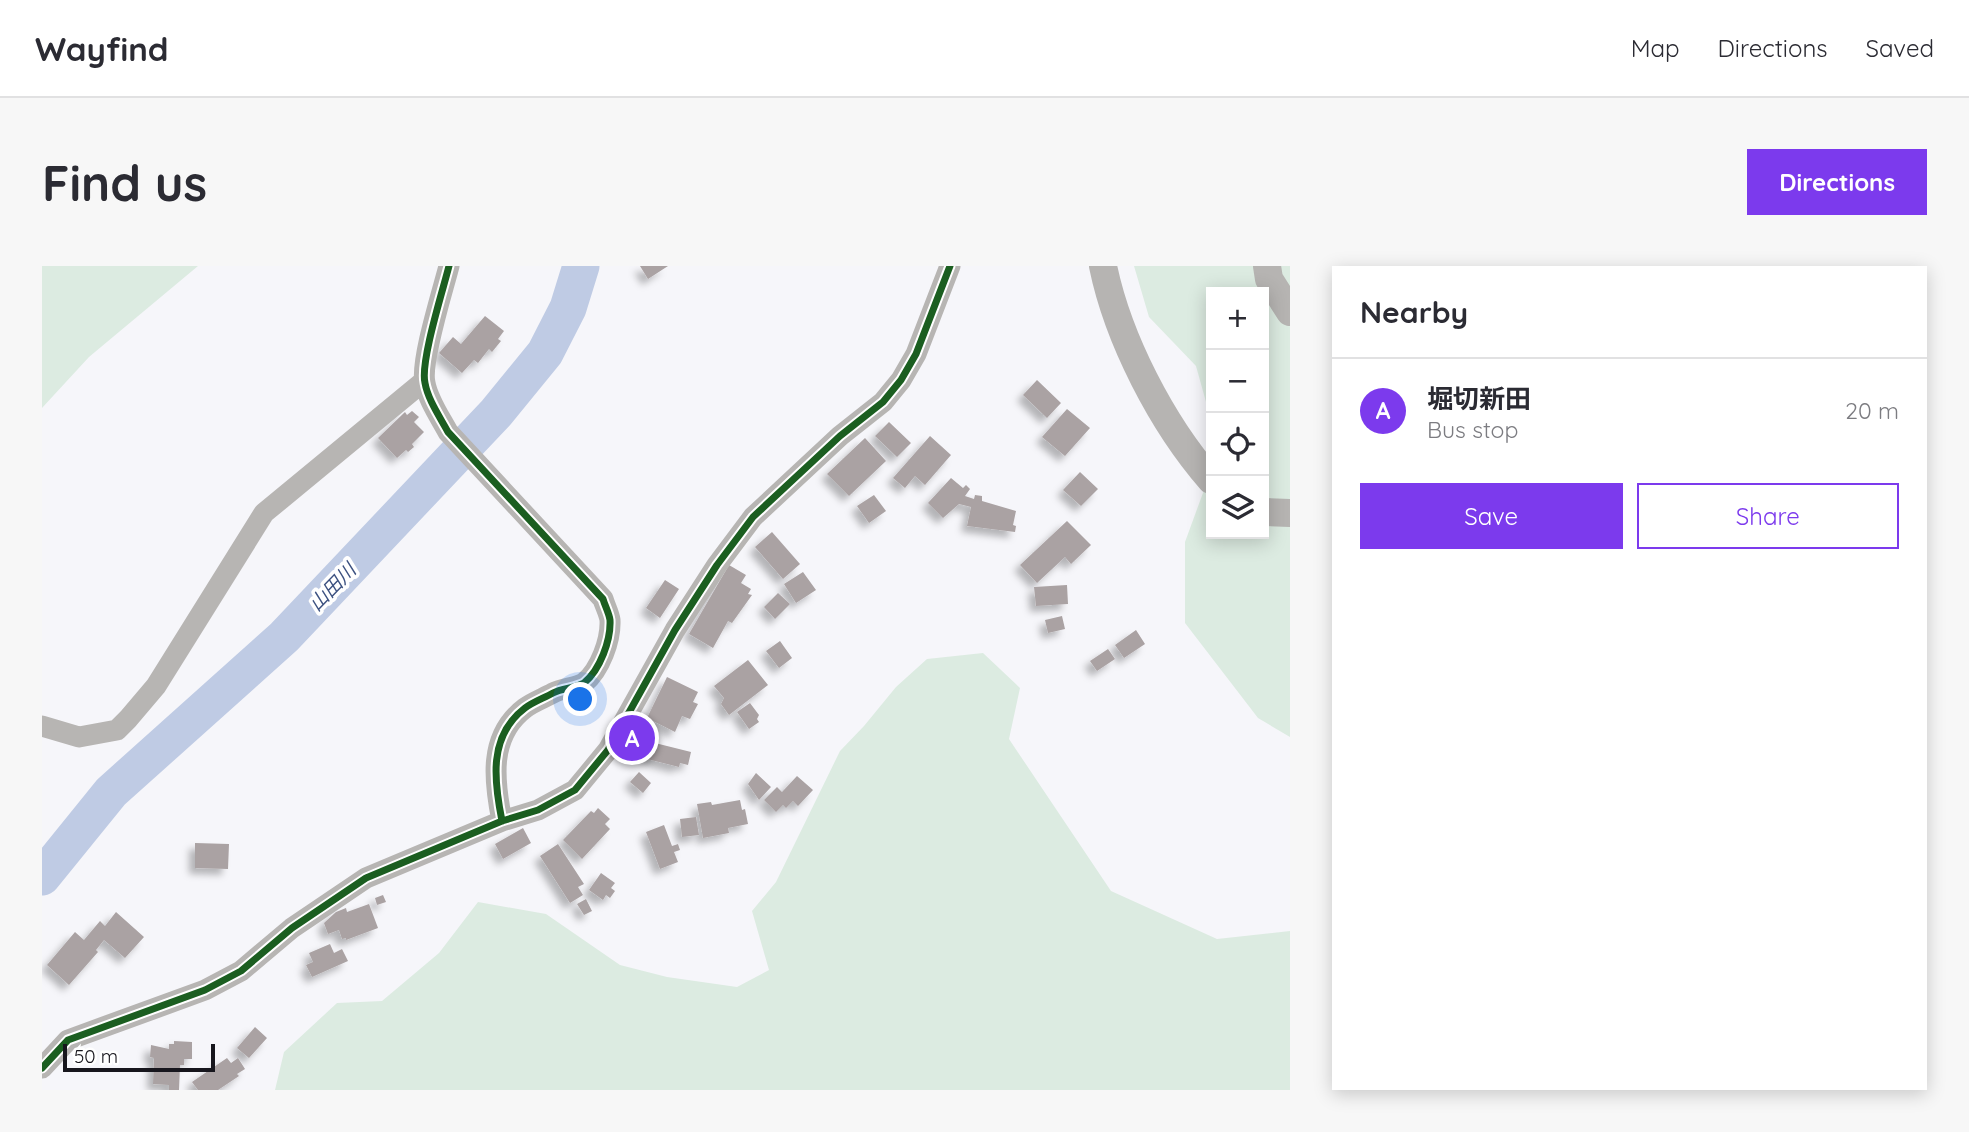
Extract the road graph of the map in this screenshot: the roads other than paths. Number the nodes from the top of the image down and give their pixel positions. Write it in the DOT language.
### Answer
graph roads {
  1 [pos="449,266"];
  2 [pos="950,266"];
  3 [pos="1103,266"];
  4 [pos="1267,266"];
  5 [pos="1290,312"];
  6 [pos="424,381"];
  7 [pos="1208,476"];
  8 [pos="1269,512"];
  9 [pos="1290,513"];
  10 [pos="42,726"];
  11 [pos="502,821"];
  12 [pos="42,1068"];
  1 -- 6 [label="street"];
  2 -- 11 [label="street"];
  3 -- 7 [label="street"];
  4 -- 5 [label="street"];
  6 -- 10 [label="street"];
  6 -- 11 [label="street"];
  8 -- 9 [label="street"];
  11 -- 12 [label="street"];
}
